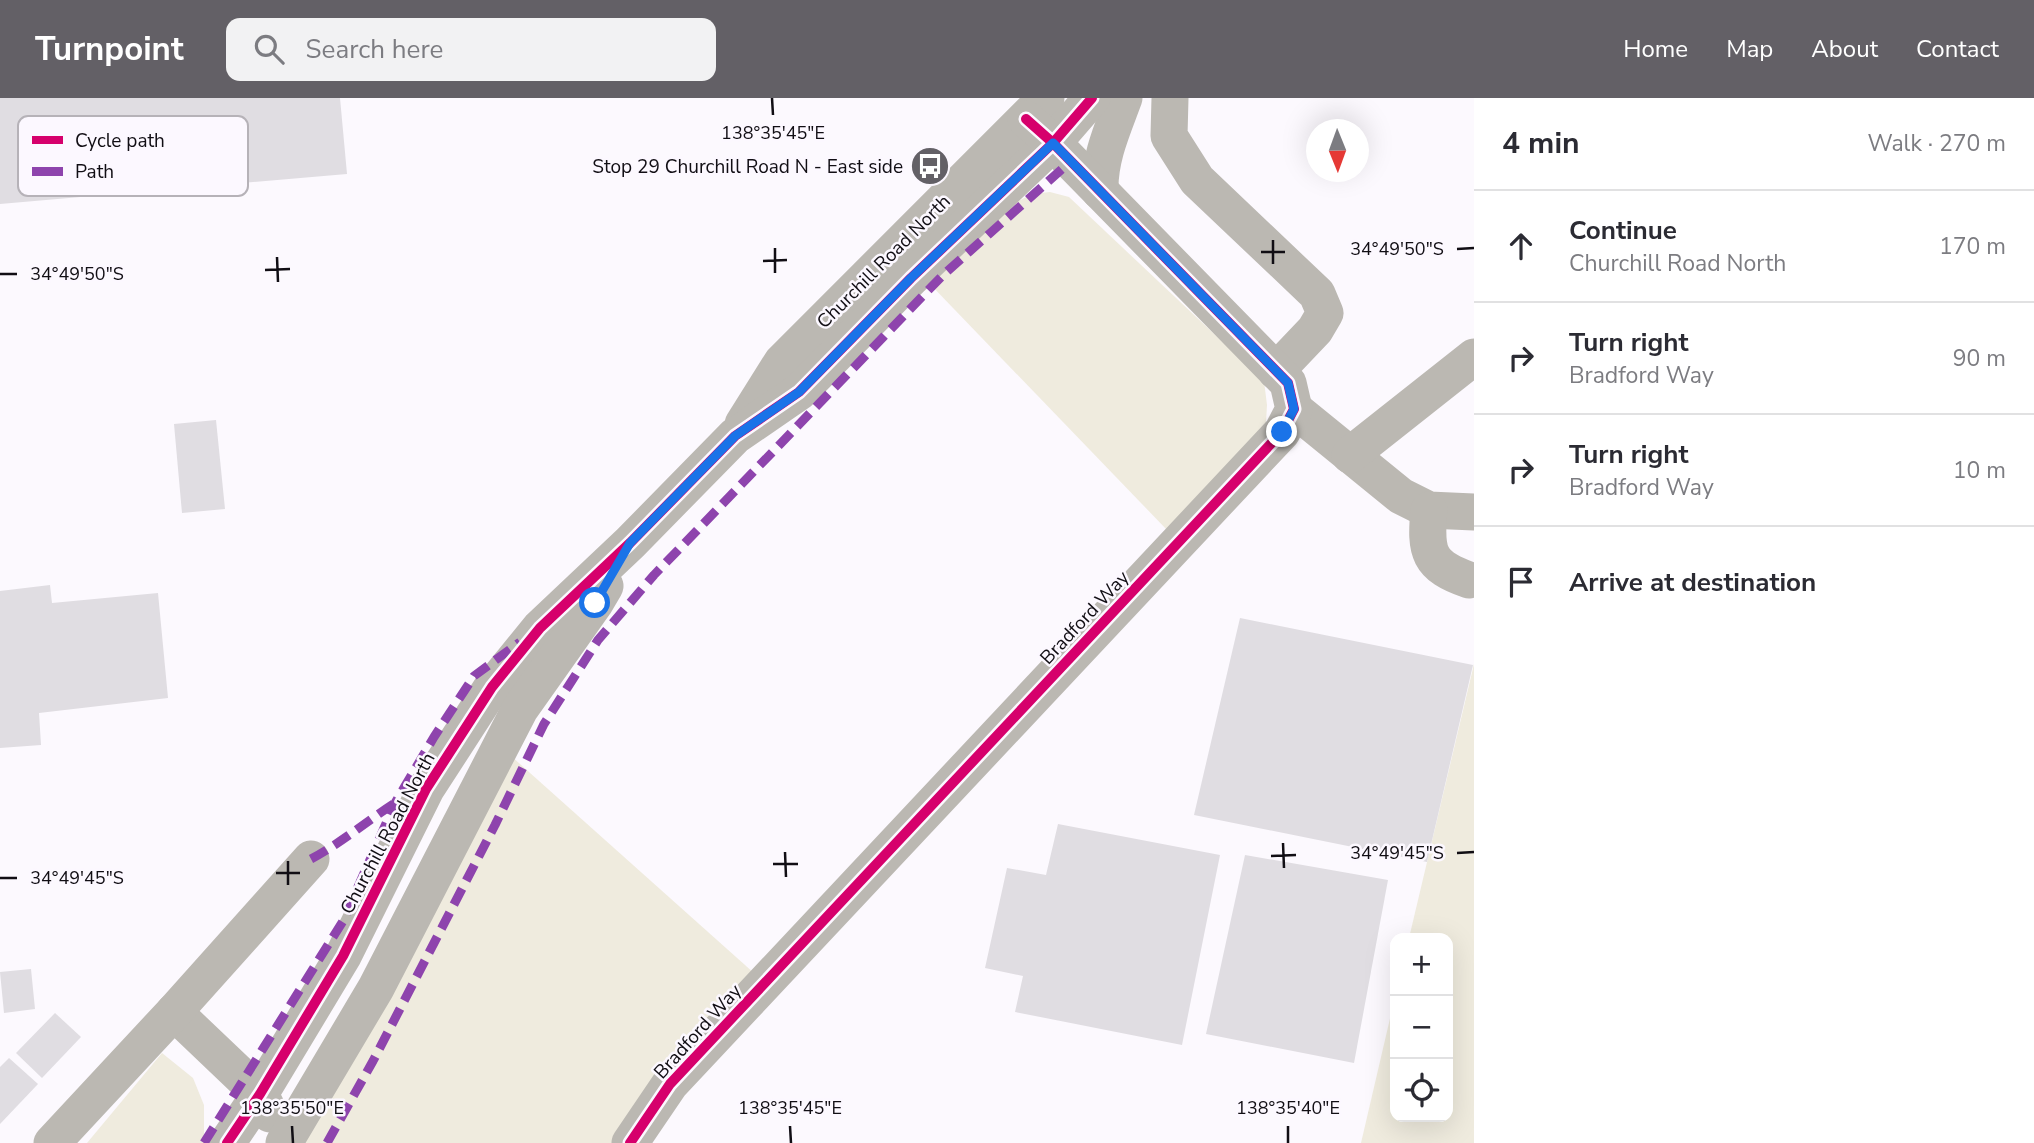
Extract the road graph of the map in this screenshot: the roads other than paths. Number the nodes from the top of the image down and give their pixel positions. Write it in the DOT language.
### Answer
graph roads {
  1 [pos="1091,98"];
  2 [pos="1124,98"];
  3 [pos="1170,98"];
  4 [pos="1036,108"];
  5 [pos="1053,143"];
  6 [pos="1100,191"];
  7 [pos="1474,357"];
  8 [pos="1276,371"];
  9 [pos="1294,409"];
  10 [pos="735,436"];
  11 [pos="1350,455"];
  12 [pos="1429,510"];
  13 [pos="1474,512"];
  14 [pos="630,543"];
  15 [pos="1469,580"];
  16 [pos="312,859"];
  17 [pos="174,1012"];
  18 [pos="260,1094"];
  19 [pos="52,1143"];
  20 [pos="227,1143"];
  21 [pos="285,1143"];
  22 [pos="630,1143"];
  1 -- 5 [label="street, Churchill Road North"];
  2 -- 6 [label="street"];
  3 -- 8 [label="street"];
  4 -- 5 [label="street"];
  4 -- 10 [label="street, Churchill Road North"];
  5 -- 6 [label="street"];
  5 -- 10 [label="street, Churchill Road North"];
  6 -- 8 [label="street"];
  7 -- 11 [label="street"];
  8 -- 9 [label="street"];
  9 -- 11 [label="street"];
  9 -- 22 [label="street, Bradford Way"];
  10 -- 14 [label="street, Churchill Road North"];
  11 -- 12 [label="street"];
  12 -- 13 [label="street"];
  12 -- 15 [label="street"];
  14 -- 18 [label="street, Churchill Road North"];
  14 -- 21 [label="street, Churchill Road North"];
  16 -- 17 [label="street"];
  17 -- 18 [label="street"];
  17 -- 19 [label="street"];
  18 -- 20 [label="street, Churchill Road North"];
  18 -- 21 [label="street"];
}
